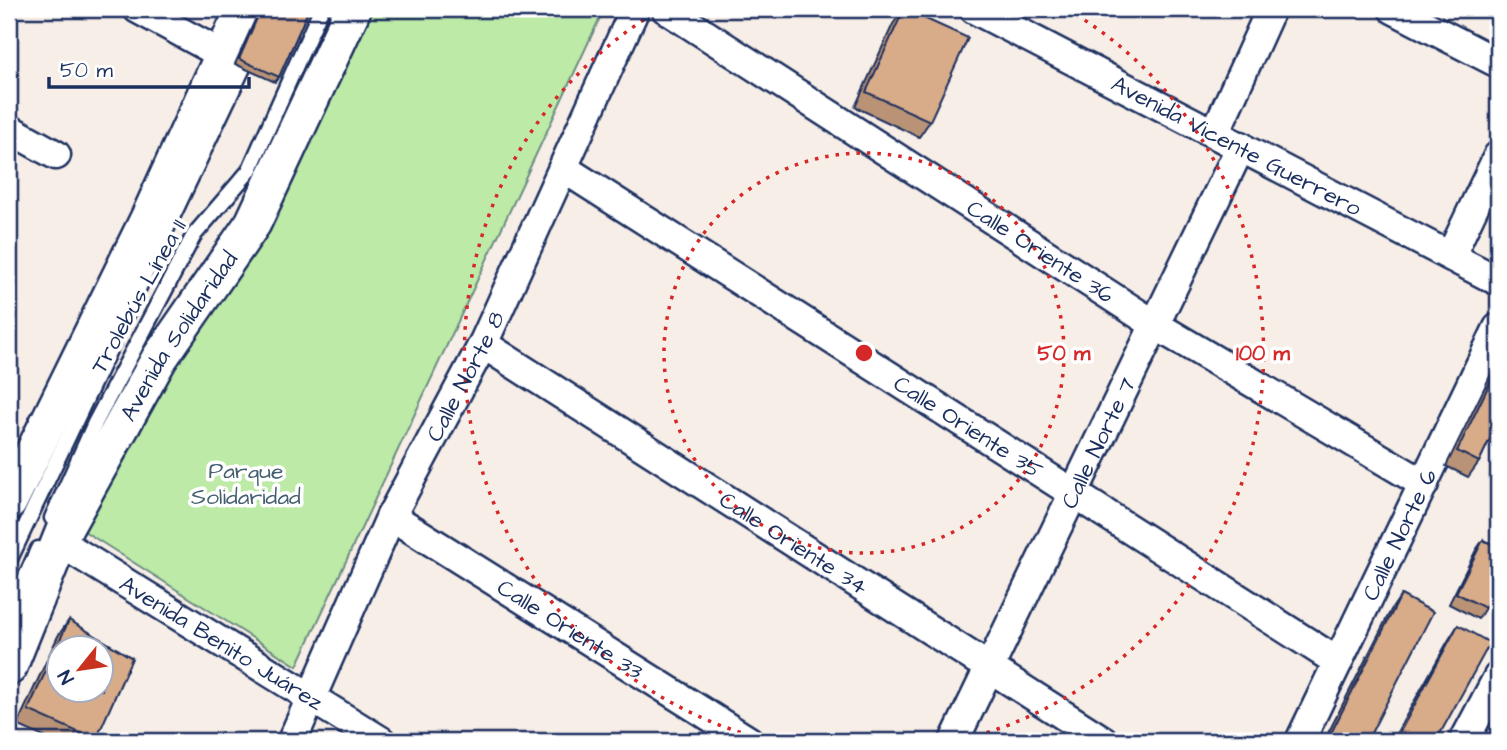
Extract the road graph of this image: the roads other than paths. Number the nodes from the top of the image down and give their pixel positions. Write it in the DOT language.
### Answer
graph roads {
  1 [pos="138,9"];
  2 [pos="321,9"];
  3 [pos="353,9"];
  4 [pos="635,9"];
  5 [pos="666,9"];
  6 [pos="974,9"];
  7 [pos="1271,9"];
  8 [pos="1393,9"];
  9 [pos="252,21"];
  10 [pos="223,55"];
  11 [pos="1498,63"];
  12 [pos="9,129"];
  13 [pos="1215,133"];
  14 [pos="1241,146"];
  15 [pos="56,155"];
  16 [pos="1498,156"];
  17 [pos="563,168"];
  18 [pos="1451,255"];
  19 [pos="1498,281"];
  20 [pos="1157,326"];
  21 [pos="1498,328"];
  22 [pos="483,344"];
  23 [pos="1424,484"];
  24 [pos="1072,496"];
  25 [pos="9,502"];
  26 [pos="391,516"];
  27 [pos="61,543"];
  28 [pos="9,561"];
  29 [pos="9,615"];
  30 [pos="1338,662"];
  31 [pos="9,667"];
  32 [pos="989,669"];
  33 [pos="1498,677"];
  34 [pos="312,696"];
  35 [pos="292,741"];
  36 [pos="381,741"];
  37 [pos="749,741"];
  38 [pos="954,741"];
  39 [pos="1104,741"];
  40 [pos="1300,741"];
  41 [pos="1464,741"];
  1 -- 10 [label="street"];
  2 -- 29 [label="lane, Trolebús Línea 11"];
  3 -- 27 [label="street, Avenida Solidaridad"];
  4 -- 17 [label="street, Calle Norte 8"];
  5 -- 20 [label="street, Calle Oriente 36"];
  6 -- 13 [label="street, Avenida Vicente Guerrero"];
  7 -- 13 [label="street"];
  8 -- 11 [label="street"];
  9 -- 10 [label="street"];
  9 -- 28 [label="lane, Trolebús Línea 11"];
  10 -- 25 [label="street"];
  12 -- 15 [label="street"];
  13 -- 14 [label="street, Avenida Vicente Guerrero"];
  14 -- 18 [label="street, Avenida Vicente Guerrero"];
  14 -- 20 [label="street, Calle Norte 7"];
  16 -- 18 [label="street"];
  17 -- 22 [label="street, Calle Norte 8"];
  17 -- 24 [label="street, Calle Oriente 35"];
  18 -- 19 [label="street, Avenida Vicente Guerrero"];
  20 -- 23 [label="street, Calle Oriente 36"];
  20 -- 24 [label="street, Calle Norte 7"];
  21 -- 23 [label="street, Calle Norte 6"];
  22 -- 26 [label="street, Calle Norte 8"];
  22 -- 32 [label="street, Calle Oriente 34"];
  23 -- 30 [label="street, Calle Norte 6"];
  24 -- 30 [label="street, Calle Oriente 35"];
  24 -- 32 [label="street, Calle Norte 7"];
  26 -- 34 [label="street, Calle Norte 8"];
  26 -- 37 [label="street, Calle Oriente 33"];
  27 -- 31 [label="street, Avenida Solidaridad"];
  27 -- 34 [label="street, Avenida Benito Juárez"];
  30 -- 40 [label="street, Calle Norte 6"];
  32 -- 38 [label="street, Calle Norte 7"];
  32 -- 39 [label="street, Calle Oriente 34"];
  33 -- 41 [label="street"];
  34 -- 35 [label="street, Calle Norte 8"];
  34 -- 36 [label="street, Avenida Benito Juárez"];
}
